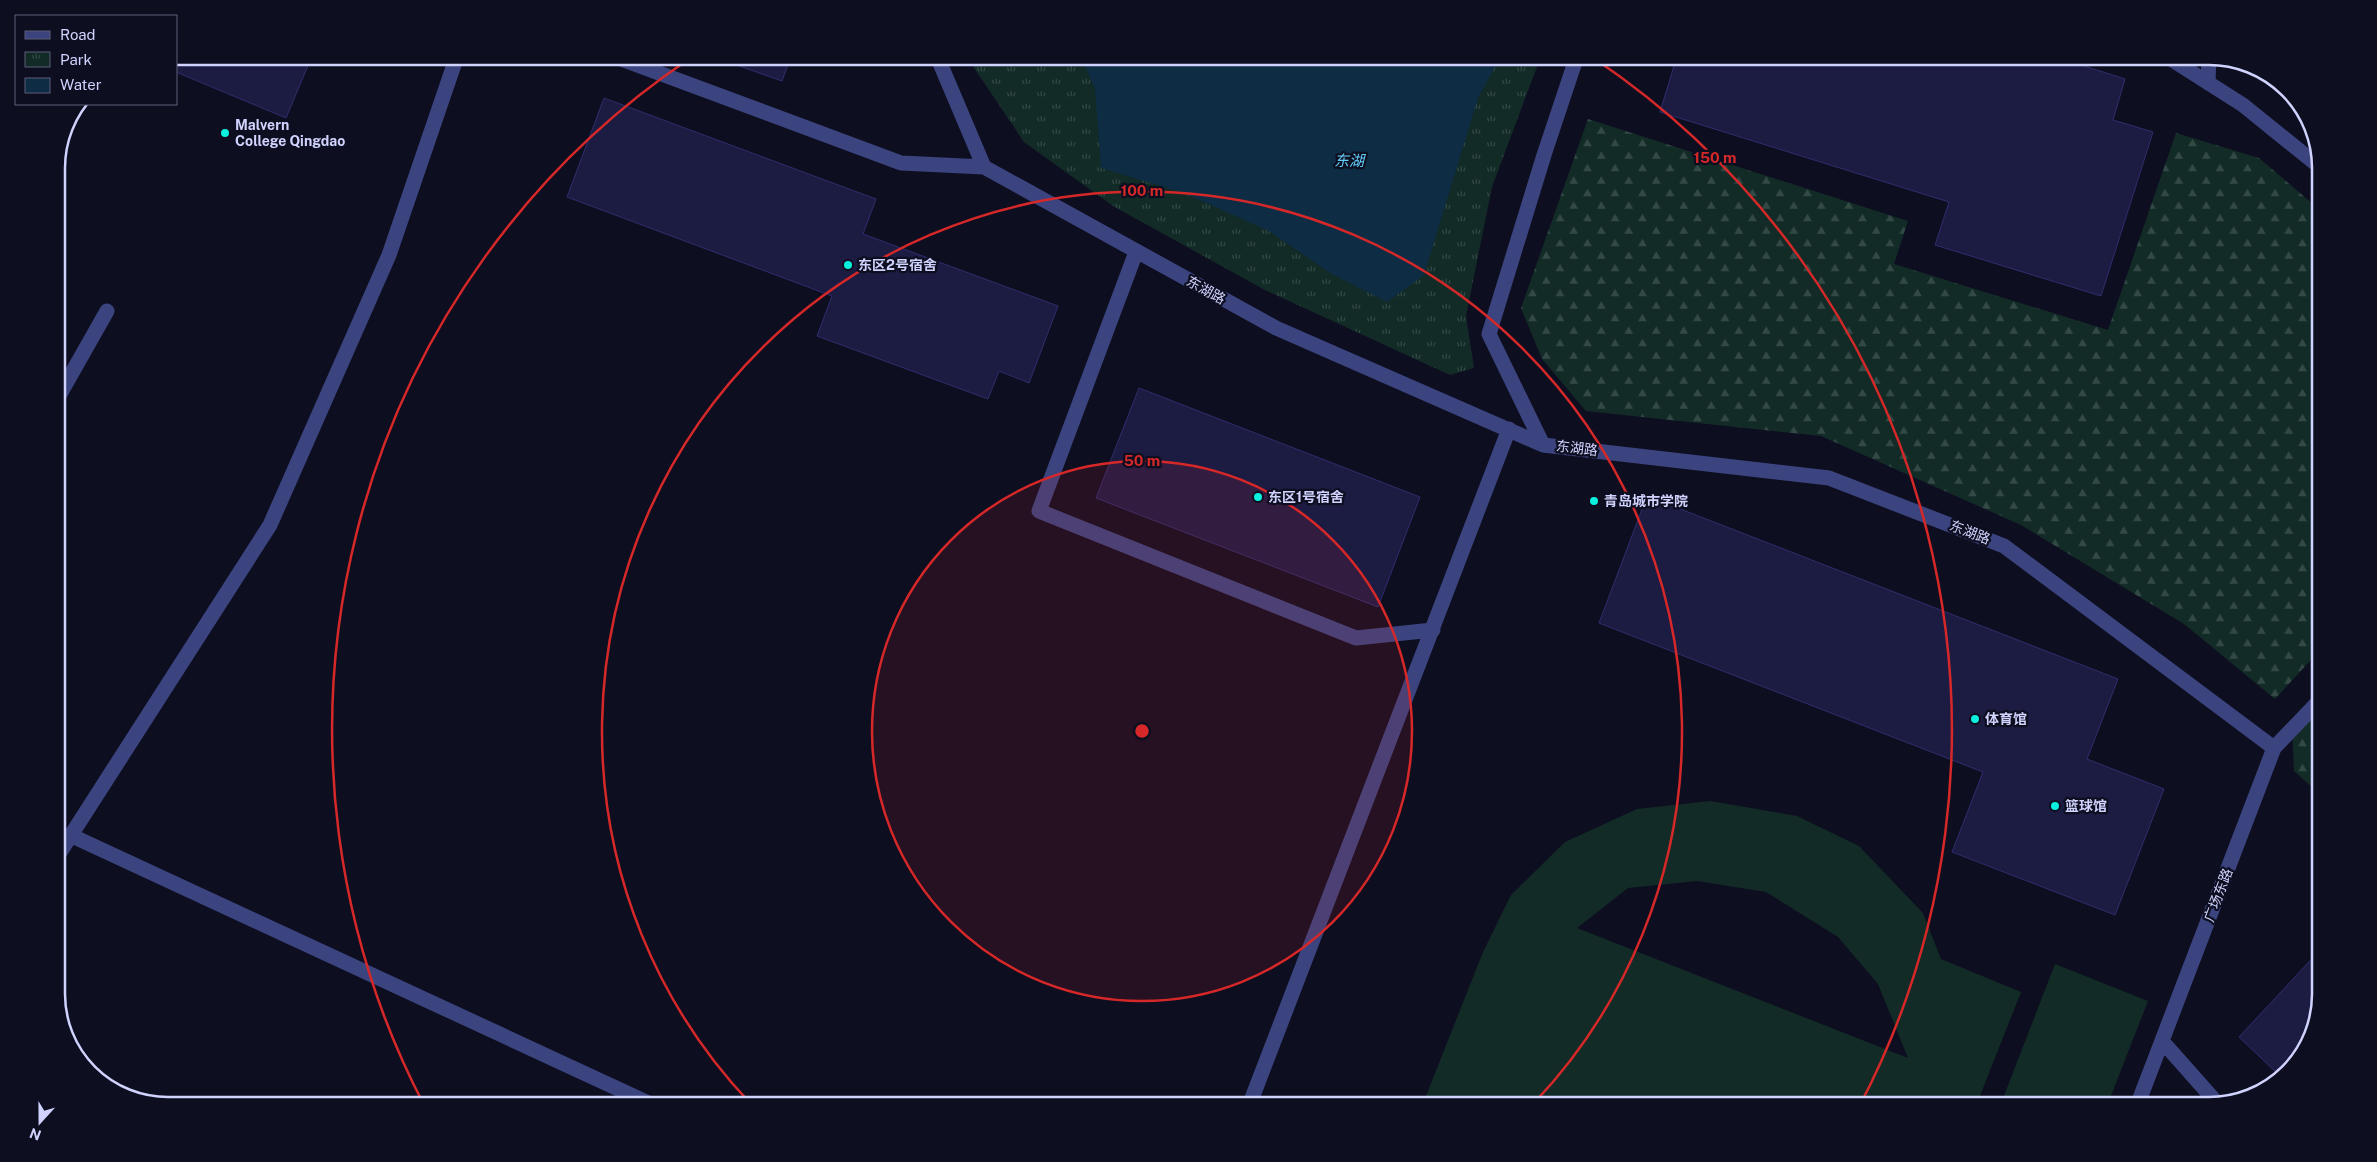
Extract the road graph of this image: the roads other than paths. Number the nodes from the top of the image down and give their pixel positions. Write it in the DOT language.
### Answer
graph roads {
  1 [pos="454,65"];
  2 [pos="637,65"];
  3 [pos="941,65"];
  4 [pos="1574,65"];
  5 [pos="2180,65"];
  6 [pos="2209,65"];
  7 [pos="2208,83"];
  8 [pos="2312,161"];
  9 [pos="984,168"];
  10 [pos="1136,252"];
  11 [pos="107,311"];
  12 [pos="65,386"];
  13 [pos="1509,429"];
  14 [pos="1543,444"];
  15 [pos="1433,630"];
  16 [pos="2312,708"];
  17 [pos="2274,748"];
  18 [pos="70,835"];
  19 [pos="65,843"];
  20 [pos="2162,1041"];
  21 [pos="636,1097"];
  22 [pos="1252,1097"];
  23 [pos="2140,1097"];
  24 [pos="2212,1097"];
  1 -- 18 [label="street"];
  2 -- 9 [label="street"];
  3 -- 9 [label="street"];
  4 -- 14 [label="street"];
  5 -- 7 [label="street"];
  6 -- 7 [label="street"];
  7 -- 8 [label="street"];
  9 -- 10 [label="street, 东湖路"];
  10 -- 13 [label="street, 东湖路"];
  10 -- 15 [label="street"];
  11 -- 12 [label="street"];
  13 -- 14 [label="street, 东湖路"];
  13 -- 15 [label="street"];
  14 -- 17 [label="street, 东湖路"];
  15 -- 22 [label="street"];
  16 -- 17 [label="street, 广场东路"];
  17 -- 20 [label="street, 广场东路"];
  18 -- 19 [label="street"];
  18 -- 21 [label="street"];
  20 -- 23 [label="street, 广场东路"];
  20 -- 24 [label="street"];
}
